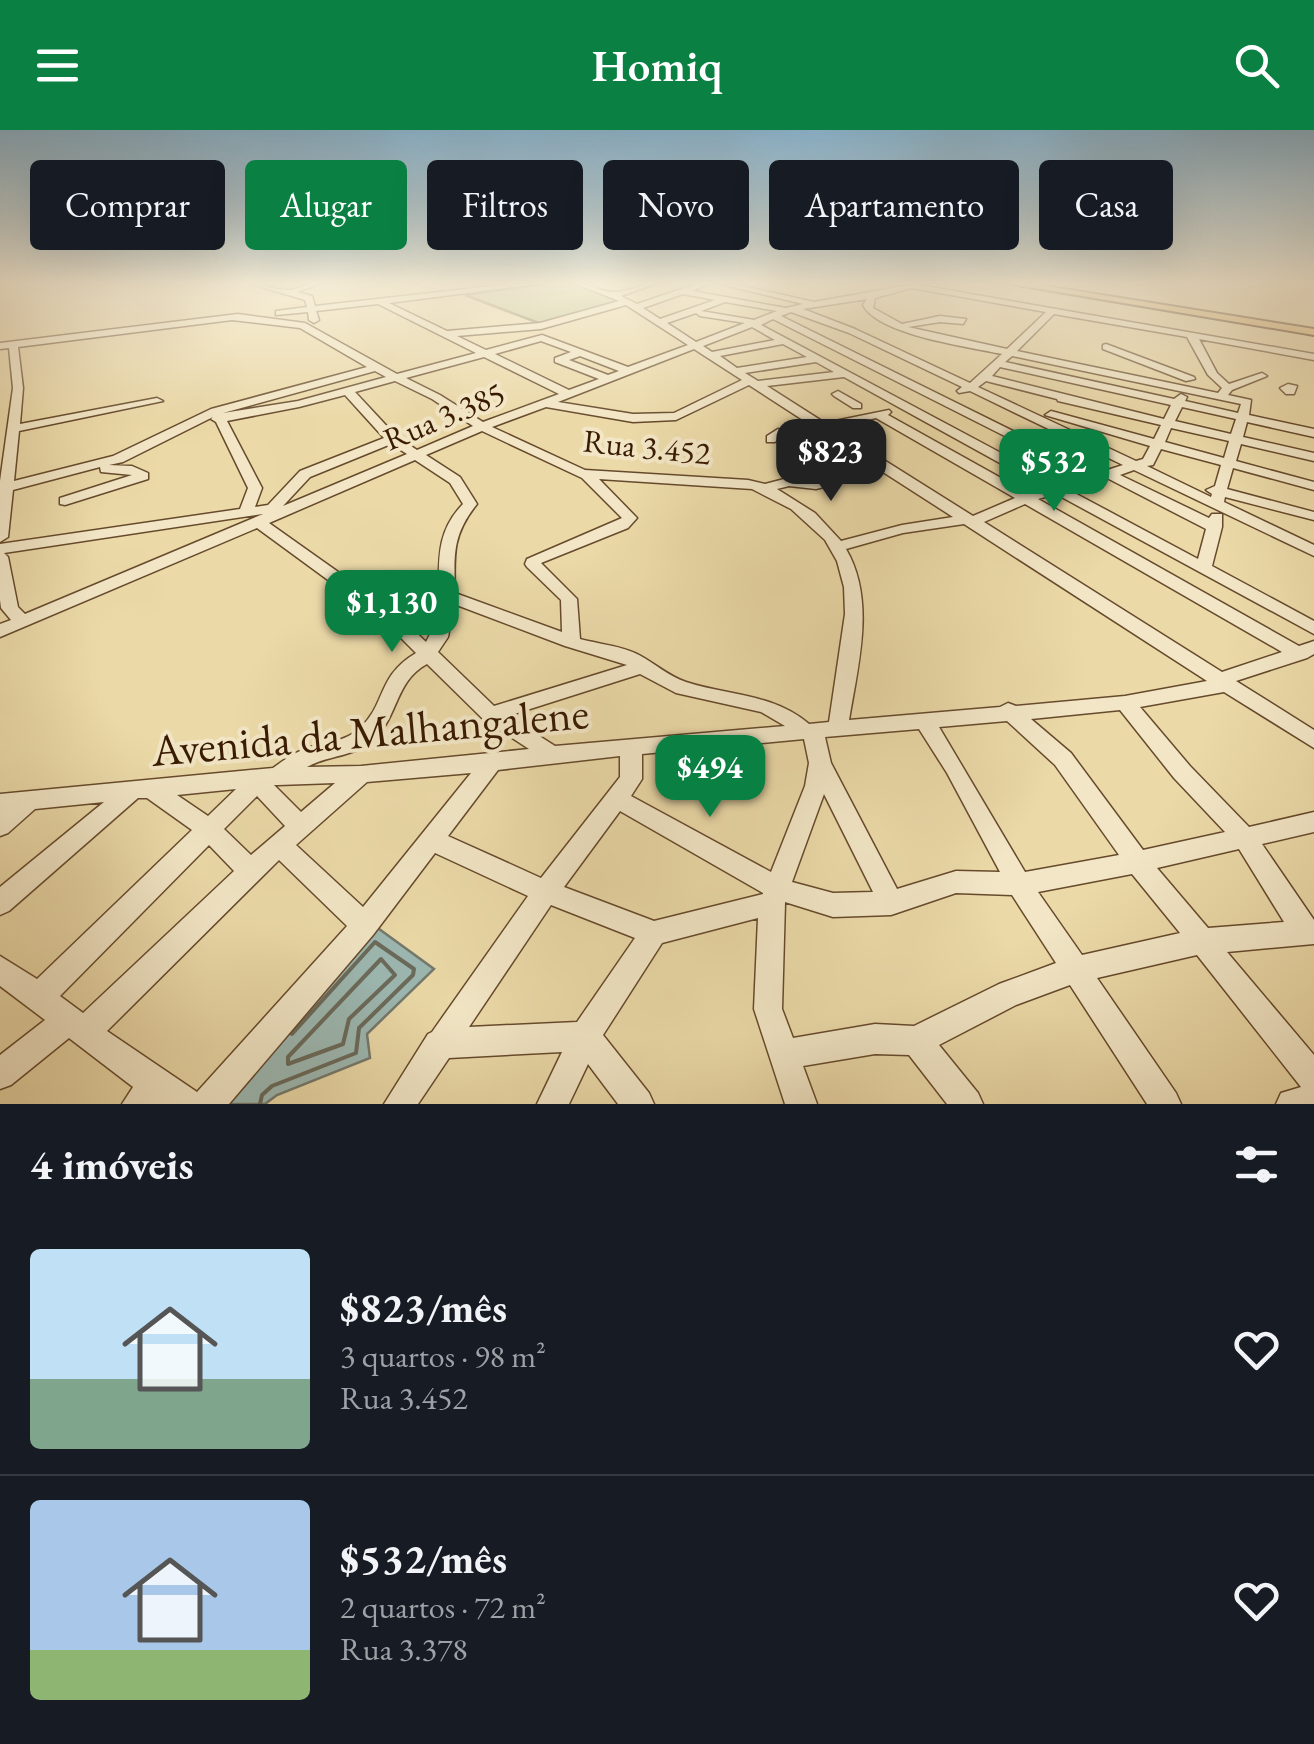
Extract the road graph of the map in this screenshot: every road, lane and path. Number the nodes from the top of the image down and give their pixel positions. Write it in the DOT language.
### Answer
graph roads {
  1 [pos="141,328"];
  2 [pos="308,328"];
  3 [pos="434,328"];
  4 [pos="512,328"];
  5 [pos="666,328"];
  6 [pos="745,328"];
  7 [pos="764,328"];
  8 [pos="800,328"];
  9 [pos="845,328"];
  10 [pos="862,328"];
  11 [pos="904,328"];
  12 [pos="1033,328"];
  13 [pos="1150,328"];
  14 [pos="850,330"];
  15 [pos="446,334"];
  16 [pos="813,335"];
  17 [pos="1189,335"];
  18 [pos="782,341"];
  19 [pos="955,341"];
  20 [pos="6,345"];
  21 [pos="698,346"];
  22 [pos="597,347"];
  23 [pos="1106,347"];
  24 [pos="1008,352"];
  25 [pos="578,353"];
  26 [pos="851,354"];
  27 [pos="958,354"];
  28 [pos="490,355"];
  29 [pos="712,355"];
  30 [pos="620,356"];
  31 [pos="934,356"];
  32 [pos="1314,356"];
  33 [pos="817,359"];
  34 [pos="603,361"];
  35 [pos="996,363"];
  36 [pos="922,365"];
  37 [pos="376,368"];
  38 [pos="1087,368"];
  39 [pos="1176,368"];
  40 [pos="581,369"];
  41 [pos="18,370"];
  42 [pos="882,370"];
  43 [pos="735,371"];
  44 [pos="3,372"];
  45 [pos="631,372"];
  46 [pos="844,374"];
  47 [pos="1262,376"];
  48 [pos="984,378"];
  49 [pos="609,379"];
  50 [pos="401,380"];
  51 [pos="1076,381"];
  52 [pos="1157,381"];
  53 [pos="540,382"];
  54 [pos="753,382"];
  55 [pos="1185,387"];
  56 [pos="972,388"];
  57 [pos="348,391"];
  58 [pos="1224,392"];
  59 [pos="838,394"];
  60 [pos="571,395"];
  61 [pos="1063,398"];
  62 [pos="938,399"];
  63 [pos="157,401"];
  64 [pos="549,404"];
  65 [pos="1179,404"];
  66 [pos="856,406"];
  67 [pos="906,407"];
  68 [pos="878,414"];
  69 [pos="216,415"];
  70 [pos="1242,417"];
  71 [pos="1041,418"];
  72 [pos="1168,424"];
  73 [pos="482,427"];
  74 [pos="822,427"];
  75 [pos="13,428"];
  76 [pos="1001,429"];
  77 [pos="1314,432"];
  78 [pos="392,439"];
  79 [pos="1236,439"];
  80 [pos="970,442"];
  81 [pos="1159,447"];
  82 [pos="943,450"];
  83 [pos="421,455"];
  84 [pos="1314,457"];
  85 [pos="1228,465"];
  86 [pos="885,468"];
  87 [pos="1138,468"];
  88 [pos="81,472"];
  89 [pos="65,475"];
  90 [pos="587,475"];
  91 [pos="1104,476"];
  92 [pos="1178,480"];
  93 [pos="1314,486"];
  94 [pos="2,489"];
  95 [pos="764,489"];
  96 [pos="1056,490"];
  97 [pos="1026,498"];
  98 [pos="1219,501"];
  99 [pos="265,514"];
  100 [pos="1314,516"];
  101 [pos="64,520"];
  102 [pos="970,520"];
  103 [pos="1215,527"];
  104 [pos="0,537"];
  105 [pos="840,546"];
  106 [pos="0,549"];
  107 [pos="1314,551"];
  108 [pos="0,557"];
  109 [pos="1203,569"];
  110 [pos="448,596"];
  111 [pos="11,613"];
  112 [pos="1314,628"];
  113 [pos="0,631"];
  114 [pos="570,642"];
  115 [pos="1307,650"];
  116 [pos="426,655"];
  117 [pos="642,666"];
  118 [pos="1220,683"];
  119 [pos="1125,703"];
  120 [pos="1008,710"];
  121 [pos="490,714"];
  122 [pos="924,720"];
  123 [pos="818,729"];
  124 [pos="1314,740"];
  125 [pos="632,749"];
  126 [pos="552,754"];
  127 [pos="491,763"];
  128 [pos="820,763"];
  129 [pos="361,774"];
  130 [pos="265,779"];
  131 [pos="142,791"];
  132 [pos="616,798"];
  133 [pos="30,800"];
  134 [pos="0,803"];
  135 [pos="1314,822"];
  136 [pos="0,826"];
  137 [pos="301,826"];
  138 [pos="210,830"];
  139 [pos="1244,837"];
  140 [pos="432,840"];
  141 [pos="280,845"];
  142 [pos="1137,861"];
  143 [pos="250,871"];
  144 [pos="1018,884"];
  145 [pos="546,892"];
  146 [pos="775,896"];
  147 [pos="0,903"];
  148 [pos="891,903"];
  149 [pos="364,926"];
  150 [pos="1309,932"];
  151 [pos="654,933"];
  152 [pos="1203,941"];
  153 [pos="0,969"];
  154 [pos="1078,969"];
  155 [pos="39,997"];
  156 [pos="77,1026"];
  157 [pos="586,1036"];
  158 [pos="916,1041"];
  159 [pos="438,1044"];
  160 [pos="783,1055"];
  161 [pos="0,1074"];
  162 [pos="1314,1079"];
  163 [pos="147,1095"];
  164 [pos="1314,1100"];
  165 [pos="187,1104"];
  166 [pos="208,1104"];
  167 [pos="400,1104"];
  168 [pos="553,1104"];
  169 [pos="638,1104"];
  170 [pos="801,1104"];
  171 [pos="967,1104"];
  172 [pos="1165,1104"];
  173 [pos="1292,1104"];
  1 -- 20 [label="street"];
  2 -- 37 [label="street, Rua 3.452"];
  3 -- 15 [label="street"];
  4 -- 15 [label="street"];
  5 -- 21 [label="street"];
  6 -- 21 [label="street, Rua 3.385"];
  7 -- 18 [label="street"];
  8 -- 16 [label="street"];
  9 -- 14 [label="street"];
  10 -- 14 [label="street"];
  11 -- 19 [label="street"];
  12 -- 24 [label="street"];
  13 -- 17 [label="street"];
  14 -- 16 [label="street"];
  14 -- 36 [label="street"];
  15 -- 28 [label="street"];
  16 -- 18 [label="street"];
  16 -- 26 [label="street"];
  17 -- 32 [label="street"];
  17 -- 58 [label="street"];
  18 -- 29 [label="street"];
  18 -- 33 [label="street"];
  19 -- 24 [label="street"];
  19 -- 27 [label="street"];
  20 -- 41 [label="street"];
  21 -- 29 [label="street"];
  21 -- 45 [label="street, Rua 3.385"];
  22 -- 25 [label="street"];
  23 -- 39 [label="street"];
  24 -- 35 [label="street"];
  24 -- 38 [label="street"];
  25 -- 28 [label="street"];
  25 -- 34 [label="street"];
  25 -- 40 [label="street"];
  26 -- 33 [label="street"];
  26 -- 42 [label="street"];
  28 -- 50 [label="street"];
  28 -- 53 [label="street"];
  29 -- 43 [label="street"];
  30 -- 34 [label="street"];
  31 -- 36 [label="street"];
  33 -- 43 [label="street"];
  33 -- 46 [label="street"];
  34 -- 40 [label="street"];
  34 -- 45 [label="street"];
  35 -- 48 [label="street"];
  35 -- 51 [label="street"];
  36 -- 42 [label="street"];
  36 -- 56 [label="street"];
  37 -- 50 [label="street, Rua 3.452"];
  37 -- 69 [label="street"];
  38 -- 51 [label="street"];
  38 -- 52 [label="street"];
  39 -- 52 [label="street"];
  39 -- 58 [label="street"];
  40 -- 49 [label="street"];
  40 -- 53 [label="street"];
  41 -- 44 [label="street"];
  41 -- 75 [label="street"];
  42 -- 46 [label="street"];
  42 -- 62 [label="street"];
  43 -- 54 [label="street"];
  45 -- 49 [label="street, Rua 3.385"];
  46 -- 54 [label="street"];
  46 -- 67 [label="street"];
  47 -- 58 [label="street"];
  48 -- 56 [label="street"];
  48 -- 61 [label="street"];
  49 -- 60 [label="street, Rua 3.385"];
  50 -- 57 [label="street"];
  50 -- 73 [label="street, Rua 3.452"];
  51 -- 61 [label="street"];
  51 -- 65 [label="street"];
  52 -- 55 [label="street"];
  53 -- 60 [label="street"];
  54 -- 64 [label="street"];
  54 -- 74 [label="street"];
  55 -- 58 [label="street"];
  55 -- 65 [label="street"];
  56 -- 62 [label="street"];
  56 -- 71 [label="street"];
  57 -- 69 [label="street"];
  57 -- 78 [label="street"];
  58 -- 70 [label="street"];
  59 -- 66 [label="street"];
  60 -- 64 [label="street, Rua 3.385"];
  61 -- 71 [label="street"];
  61 -- 72 [label="street"];
  62 -- 67 [label="street"];
  62 -- 76 [label="street"];
  63 -- 75 [label="street"];
  64 -- 73 [label="street, Rua 3.385"];
  65 -- 70 [label="street"];
  65 -- 72 [label="street"];
  67 -- 68 [label="street"];
  67 -- 80 [label="street"];
  68 -- 74 [label="street"];
  68 -- 82 [label="street"];
  69 -- 88 [label="street"];
  69 -- 99 [label="street"];
  70 -- 77 [label="street"];
  70 -- 79 [label="street"];
  71 -- 76 [label="street"];
  71 -- 81 [label="street"];
  71 -- 87 [label="street"];
  72 -- 79 [label="street"];
  72 -- 81 [label="street"];
  73 -- 83 [label="street, Rua 3.385"];
  73 -- 90 [label="street, Rua 3.452"];
  74 -- 86 [label="street"];
  75 -- 94 [label="street"];
  76 -- 80 [label="street"];
  76 -- 91 [label="street"];
  78 -- 83 [label="street"];
  78 -- 99 [label="street"];
  79 -- 84 [label="street"];
  79 -- 85 [label="street"];
  80 -- 82 [label="street"];
  80 -- 96 [label="street"];
  81 -- 85 [label="street"];
  81 -- 87 [label="street"];
  82 -- 97 [label="street"];
  83 -- 99 [label="street, Rua 3.385"];
  83 -- 110 [label="street"];
  85 -- 93 [label="street"];
  85 -- 98 [label="street"];
  86 -- 95 [label="street"];
  86 -- 102 [label="street"];
  87 -- 91 [label="street"];
  87 -- 98 [label="street"];
  88 -- 89 [label="street"];
  88 -- 101 [label="street"];
  89 -- 94 [label="street"];
  89 -- 101 [label="street"];
  90 -- 95 [label="street, Rua 3.452"];
  90 -- 114 [label="street"];
  91 -- 96 [label="street"];
  91 -- 103 [label="street"];
  92 -- 98 [label="street"];
  94 -- 104 [label="street"];
  95 -- 105 [label="street, Rua 3.452"];
  96 -- 97 [label="street"];
  96 -- 109 [label="street"];
  97 -- 102 [label="street"];
  97 -- 115 [label="street"];
  98 -- 100 [label="street"];
  98 -- 103 [label="street"];
  98 -- 107 [label="street"];
  99 -- 101 [label="street"];
  99 -- 111 [label="street, Rua 3.385"];
  99 -- 116 [label="street"];
  101 -- 106 [label="street"];
  102 -- 105 [label="street"];
  102 -- 118 [label="street"];
  103 -- 109 [label="street"];
  105 -- 123 [label="street"];
  108 -- 111 [label="street"];
  109 -- 112 [label="street"];
  110 -- 114 [label="street"];
  110 -- 116 [label="street"];
  111 -- 113 [label="street, Rua 3.385"];
  114 -- 117 [label="street"];
  115 -- 118 [label="street, Avenida da Malhangalene"];
  116 -- 121 [label="street"];
  116 -- 130 [label="street"];
  117 -- 121 [label="street"];
  117 -- 123 [label="street"];
  118 -- 119 [label="street, Avenida da Malhangalene"];
  118 -- 124 [label="street"];
  119 -- 120 [label="street, Avenida da Malhangalene"];
  119 -- 139 [label="street"];
  120 -- 122 [label="street, Avenida da Malhangalene"];
  120 -- 142 [label="street"];
  121 -- 126 [label="street"];
  122 -- 123 [label="street, Avenida da Malhangalene"];
  122 -- 144 [label="street"];
  123 -- 125 [label="street, Avenida da Malhangalene"];
  123 -- 128 [label="street"];
  125 -- 126 [label="street, Avenida da Malhangalene"];
  125 -- 132 [label="street"];
  126 -- 127 [label="street, Avenida da Malhangalene"];
  127 -- 129 [label="street, Avenida da Malhangalene"];
  127 -- 140 [label="street"];
  128 -- 146 [label="street"];
  128 -- 148 [label="street"];
  129 -- 130 [label="street, Avenida da Malhangalene"];
  129 -- 137 [label="street"];
  130 -- 131 [label="street, Avenida da Malhangalene"];
  130 -- 137 [label="street"];
  130 -- 138 [label="street"];
  131 -- 133 [label="street, Avenida da Malhangalene"];
  131 -- 138 [label="street"];
  131 -- 147 [label="street"];
  132 -- 145 [label="street"];
  132 -- 146 [label="street"];
  133 -- 134 [label="street, Avenida da Malhangalene"];
  133 -- 136 [label="street"];
  135 -- 139 [label="street"];
  137 -- 141 [label="street"];
  138 -- 143 [label="street"];
  138 -- 155 [label="street"];
  139 -- 142 [label="street"];
  139 -- 150 [label="street"];
  140 -- 145 [label="street"];
  140 -- 149 [label="street"];
  141 -- 143 [label="street"];
  141 -- 149 [label="street"];
  142 -- 144 [label="street"];
  142 -- 152 [label="street"];
  143 -- 156 [label="street"];
  144 -- 148 [label="street"];
  144 -- 154 [label="street"];
  145 -- 151 [label="street"];
  145 -- 159 [label="street"];
  146 -- 148 [label="street"];
  146 -- 151 [label="street"];
  146 -- 160 [label="street"];
  149 -- 166 [label="street"];
  150 -- 152 [label="street"];
  151 -- 157 [label="street"];
  152 -- 154 [label="street"];
  152 -- 162 [label="street"];
  153 -- 155 [label="street"];
  154 -- 158 [label="street"];
  154 -- 172 [label="street"];
  155 -- 156 [label="street"];
  156 -- 161 [label="street"];
  156 -- 163 [label="street"];
  157 -- 159 [label="street"];
  157 -- 168 [label="street"];
  157 -- 169 [label="street"];
  158 -- 160 [label="street"];
  158 -- 171 [label="street"];
  159 -- 167 [label="street"];
  160 -- 170 [label="street"];
  163 -- 165 [label="street"];
  164 -- 173 [label="street"];
}
